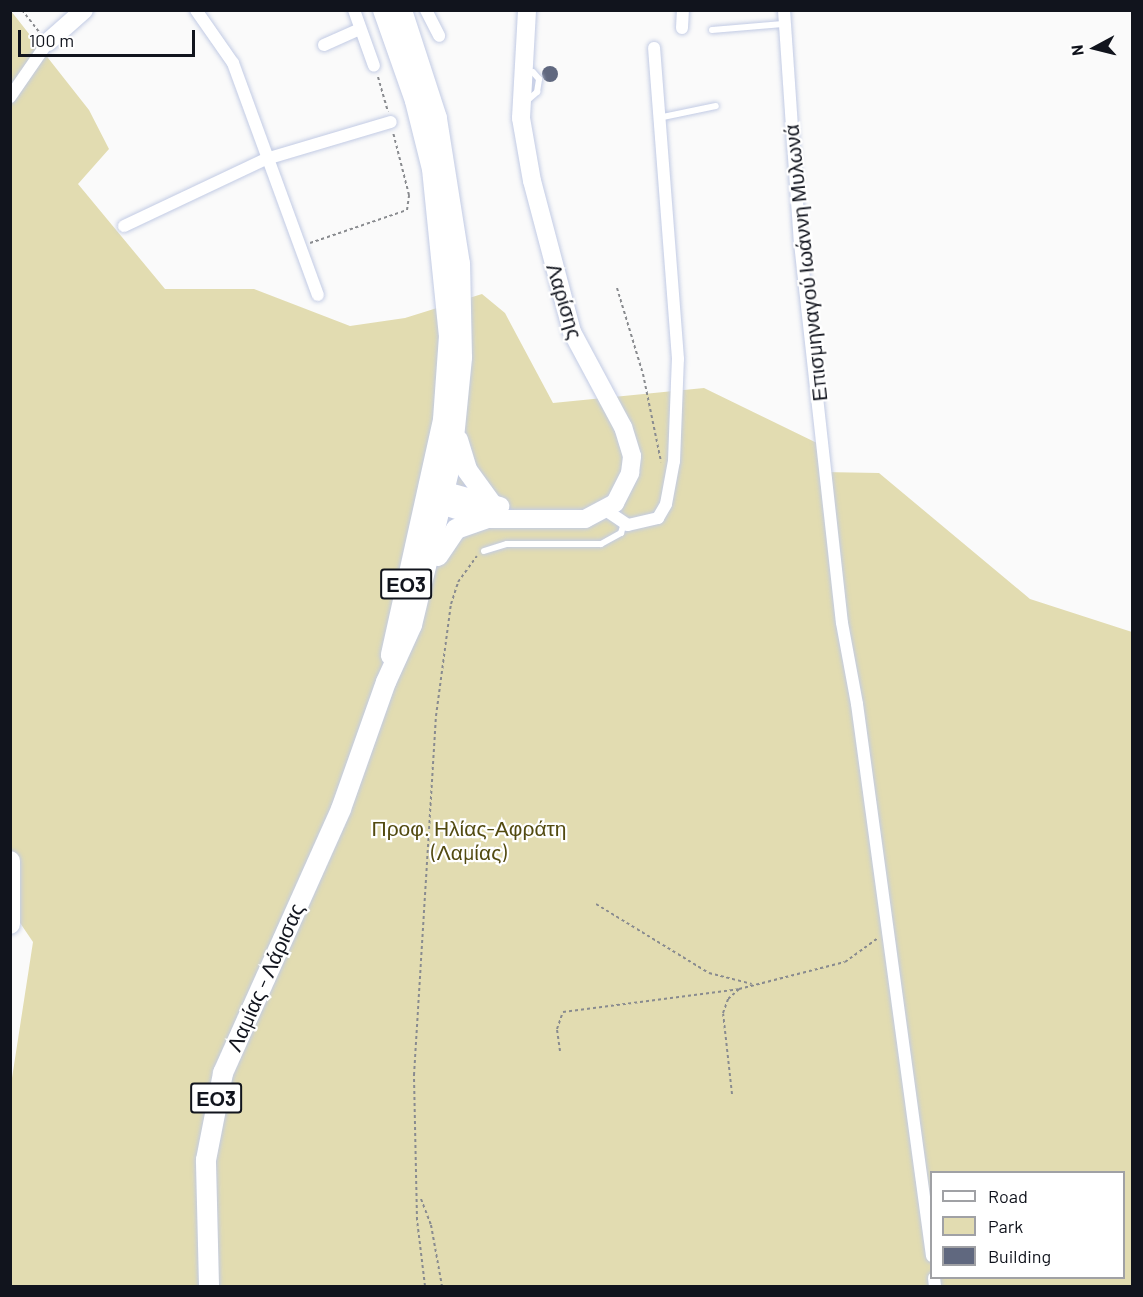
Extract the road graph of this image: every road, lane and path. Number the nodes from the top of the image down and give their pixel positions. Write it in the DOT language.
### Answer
graph roads {
  1 [pos="22,10"];
  2 [pos="84,10"];
  3 [pos="196,10"];
  4 [pos="354,10"];
  5 [pos="383,10"];
  6 [pos="402,10"];
  7 [pos="426,10"];
  8 [pos="527,10"];
  9 [pos="683,10"];
  10 [pos="784,10"];
  11 [pos="783,24"];
  12 [pos="682,28"];
  13 [pos="360,29"];
  14 [pos="712,30"];
  15 [pos="439,36"];
  16 [pos="48,42"];
  17 [pos="324,45"];
  18 [pos="654,48"];
  19 [pos="374,66"];
  20 [pos="533,72"];
  21 [pos="10,97"];
  22 [pos="529,99"];
  23 [pos="716,106"];
  24 [pos="657,118"];
  25 [pos="391,123"];
  26 [pos="266,159"];
  27 [pos="124,226"];
  28 [pos="299,246"];
  29 [pos="617,288"];
  30 [pos="318,295"];
  31 [pos="457,422"];
  32 [pos="662,469"];
  33 [pos="436,496"];
  34 [pos="488,511"];
  35 [pos="607,511"];
  36 [pos="624,523"];
  37 [pos="484,551"];
  38 [pos="426,577"];
  39 [pos="386,682"];
  40 [pos="10,861"];
  41 [pos="596,904"];
  42 [pos="10,924"];
  43 [pos="887,932"];
  44 [pos="754,984"];
  45 [pos="739,989"];
  46 [pos="560,1051"];
  47 [pos="732,1094"];
  48 [pos="420,1198"];
  49 [pos="930,1242"];
  50 [pos="209,1287"];
  51 [pos="424,1287"];
  52 [pos="442,1287"];
  1 -- 16 [label="path"];
  2 -- 16 [label="main road"];
  3 -- 26 [label="street"];
  4 -- 13 [label="street"];
  5 -- 33 [label="main road"];
  6 -- 31 [label="main road"];
  7 -- 15 [label="street"];
  8 -- 35 [label="main road, Λαρίσης"];
  9 -- 12 [label="street"];
  10 -- 11 [label="street, Επισμηναγού Ιωάννη Μυλωνά"];
  11 -- 14 [label="lane"];
  11 -- 43 [label="street, Επισμηναγού Ιωάννη Μυλωνά"];
  13 -- 17 [label="street"];
  13 -- 19 [label="street"];
  16 -- 21 [label="street"];
  18 -- 24 [label="street"];
  19 -- 25 [label="path"];
  20 -- 22 [label="lane"];
  23 -- 24 [label="lane"];
  24 -- 36 [label="street"];
  25 -- 26 [label="street"];
  25 -- 28 [label="path"];
  26 -- 27 [label="street"];
  26 -- 28 [label="street"];
  28 -- 30 [label="street"];
  29 -- 32 [label="path"];
  31 -- 33 [label="main road"];
  31 -- 34 [label="main road"];
  33 -- 34 [label="main road, ΕΟ3"];
  33 -- 38 [label="main road"];
  33 -- 39 [label="main road, Λαμίας - Λάρισας / ΕΟ3"];
  34 -- 35 [label="main road, ΕΟ3"];
  34 -- 38 [label="main road, ΕΟ3"];
  35 -- 36 [label="street"];
  36 -- 37 [label="lane"];
  37 -- 48 [label="path"];
  38 -- 39 [label="main road, Λαμίας - Λάρισας / ΕΟ3"];
  39 -- 50 [label="main road, Λαμίας - Λάρισας / ΕΟ3"];
  40 -- 42 [label="main road"];
  41 -- 44 [label="path"];
  43 -- 44 [label="path"];
  43 -- 49 [label="street, Επισμηναγού Ιωάννη Μυλωνά"];
  44 -- 45 [label="path"];
  45 -- 46 [label="path"];
  45 -- 47 [label="path"];
  48 -- 51 [label="path"];
  48 -- 52 [label="path"];
}
